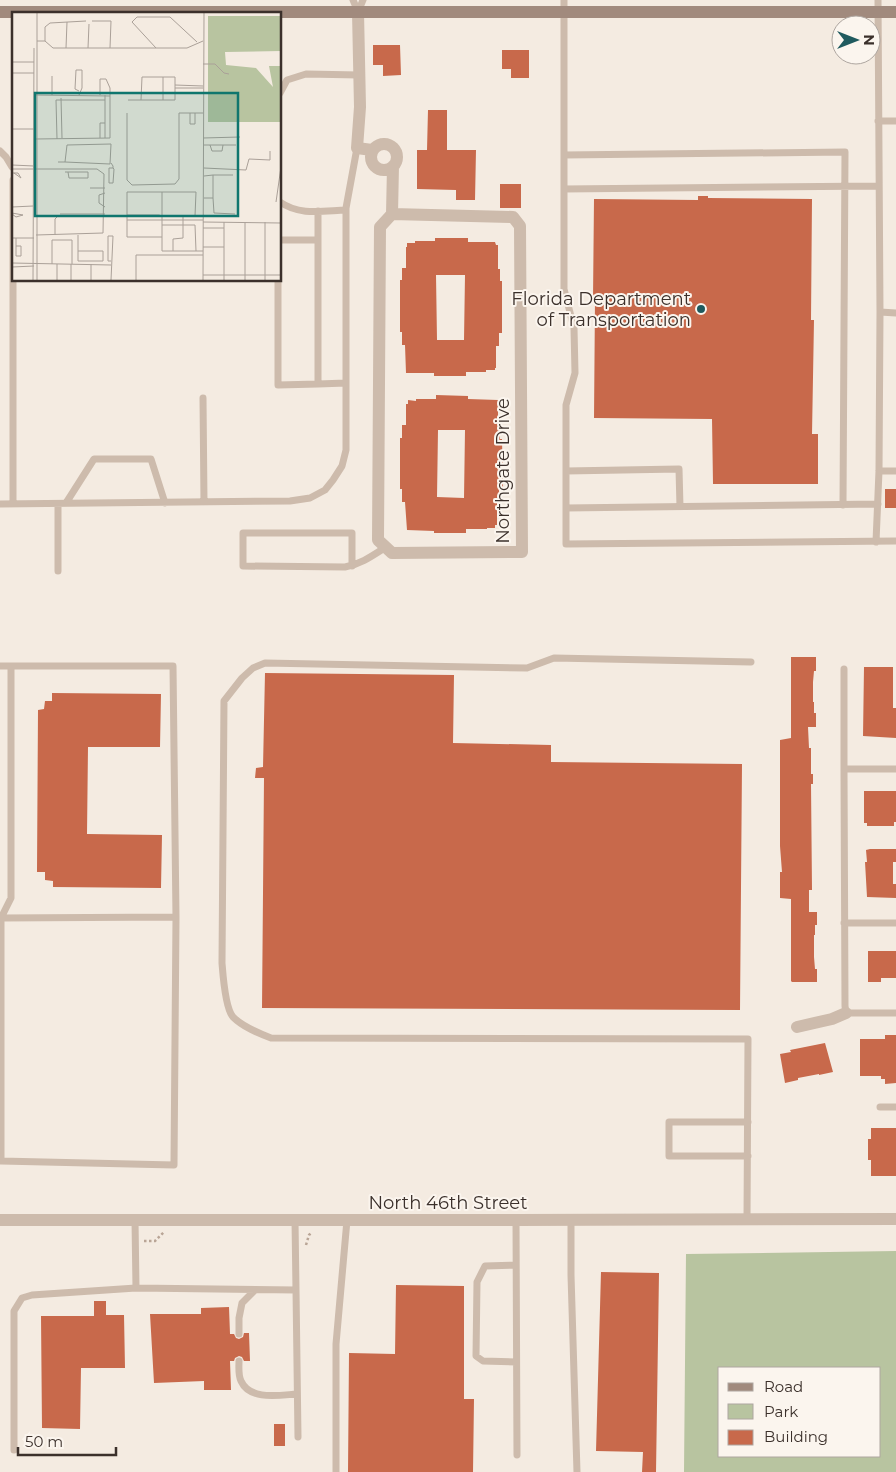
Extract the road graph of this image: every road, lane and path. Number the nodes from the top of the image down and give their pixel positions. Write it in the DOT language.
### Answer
graph roads {
  1 [pos="358,4"];
  2 [pos="563,6"];
  3 [pos="878,6"];
  4 [pos="0,12"];
  5 [pos="896,12"];
  6 [pos="359,74"];
  7 [pos="281,91"];
  8 [pos="878,121"];
  9 [pos="896,121"];
  10 [pos="357,148"];
  11 [pos="372,150"];
  12 [pos="0,151"];
  13 [pos="564,155"];
  14 [pos="393,166"];
  15 [pos="12,167"];
  16 [pos="879,186"];
  17 [pos="845,187"];
  18 [pos="564,189"];
  19 [pos="281,203"];
  20 [pos="346,210"];
  21 [pos="318,211"];
  22 [pos="392,214"];
  23 [pos="281,240"];
  24 [pos="318,240"];
  25 [pos="13,281"];
  26 [pos="278,281"];
  27 [pos="880,312"];
  28 [pos="896,313"];
  29 [pos="346,383"];
  30 [pos="318,384"];
  31 [pos="203,398"];
  32 [pos="566,470"];
  33 [pos="879,471"];
  34 [pos="896,471"];
  35 [pos="204,502"];
  36 [pos="62,503"];
  37 [pos="165,503"];
  38 [pos="0,504"];
  39 [pos="13,504"];
  40 [pos="843,504"];
  41 [pos="878,504"];
  42 [pos="680,507"];
  43 [pos="566,508"];
  44 [pos="896,541"];
  45 [pos="876,542"];
  46 [pos="386,547"];
  47 [pos="352,566"];
  48 [pos="58,570"];
  49 [pos="751,662"];
  50 [pos="0,666"];
  51 [pos="11,666"];
  52 [pos="844,669"];
  53 [pos="844,769"];
  54 [pos="896,769"];
  55 [pos="176,917"];
  56 [pos="1,918"];
  57 [pos="844,923"];
  58 [pos="896,923"];
  59 [pos="846,1013"];
  60 [pos="896,1013"];
  61 [pos="797,1027"];
  62 [pos="0,1071"];
  63 [pos="880,1107"];
  64 [pos="896,1107"];
  65 [pos="748,1122"];
  66 [pos="748,1156"];
  67 [pos="571,1219"];
  68 [pos="747,1219"];
  69 [pos="896,1219"];
  70 [pos="0,1220"];
  71 [pos="135,1220"];
  72 [pos="295,1220"];
  73 [pos="347,1220"];
  74 [pos="516,1220"];
  75 [pos="315,1230"];
  76 [pos="306,1246"];
  77 [pos="516,1265"];
  78 [pos="136,1288"];
  79 [pos="255,1290"];
  80 [pos="296,1290"];
  81 [pos="239,1334"];
  82 [pos="239,1361"];
  83 [pos="516,1362"];
  84 [pos="297,1394"];
  85 [pos="298,1437"];
  86 [pos="14,1450"];
  87 [pos="517,1455"];
  88 [pos="336,1472"];
  89 [pos="577,1472"];
  1 -- 2 [label="main road"];
  1 -- 4 [label="main road"];
  1 -- 6 [label="street"];
  2 -- 3 [label="main road"];
  2 -- 13 [label="lane"];
  3 -- 5 [label="main road"];
  3 -- 8 [label="lane"];
  6 -- 7 [label="lane"];
  6 -- 10 [label="street"];
  8 -- 9 [label="lane"];
  8 -- 16 [label="lane"];
  10 -- 11 [label="street"];
  10 -- 20 [label="lane"];
  11 -- 14 [label="street"];
  11 -- 14 [label="street"];
  12 -- 15 [label="lane"];
  13 -- 17 [label="lane"];
  13 -- 18 [label="lane"];
  14 -- 22 [label="street"];
  16 -- 17 [label="lane"];
  16 -- 27 [label="lane"];
  17 -- 18 [label="lane"];
  17 -- 40 [label="lane"];
  18 -- 32 [label="lane"];
  19 -- 21 [label="lane"];
  20 -- 21 [label="lane"];
  20 -- 29 [label="lane"];
  21 -- 24 [label="lane"];
  22 -- 46 [label="street"];
  22 -- 46 [label="street, Northgate Drive"];
  23 -- 24 [label="lane"];
  24 -- 30 [label="lane"];
  25 -- 39 [label="lane"];
  26 -- 30 [label="lane"];
  27 -- 28 [label="lane"];
  27 -- 33 [label="lane"];
  29 -- 30 [label="lane"];
  29 -- 35 [label="lane"];
  31 -- 35 [label="lane"];
  32 -- 42 [label="lane"];
  32 -- 43 [label="lane"];
  33 -- 34 [label="lane"];
  33 -- 41 [label="lane"];
  35 -- 37 [label="lane"];
  36 -- 37 [label="lane"];
  36 -- 37 [label="lane"];
  36 -- 39 [label="lane"];
  36 -- 48 [label="lane"];
  38 -- 39 [label="lane"];
  40 -- 41 [label="lane"];
  40 -- 42 [label="lane"];
  41 -- 45 [label="lane"];
  42 -- 43 [label="lane"];
  43 -- 45 [label="lane"];
  44 -- 45 [label="lane"];
  46 -- 47 [label="lane"];
  47 -- 47 [label="lane"];
  49 -- 65 [label="lane"];
  50 -- 51 [label="lane"];
  51 -- 55 [label="lane"];
  51 -- 56 [label="lane"];
  52 -- 53 [label="lane"];
  53 -- 54 [label="lane"];
  53 -- 57 [label="lane"];
  55 -- 56 [label="lane"];
  55 -- 62 [label="lane"];
  56 -- 62 [label="lane"];
  57 -- 58 [label="lane"];
  57 -- 59 [label="lane"];
  59 -- 60 [label="lane"];
  59 -- 61 [label="street"];
  63 -- 64 [label="lane"];
  65 -- 66 [label="lane"];
  65 -- 66 [label="lane"];
  66 -- 68 [label="lane"];
  67 -- 68 [label="street, North 46th Street"];
  67 -- 74 [label="street, North 46th Street"];
  67 -- 89 [label="lane"];
  68 -- 69 [label="street, North 46th Street"];
  70 -- 71 [label="street, North 46th Street"];
  71 -- 72 [label="street, North 46th Street"];
  71 -- 78 [label="lane"];
  72 -- 73 [label="street, North 46th Street"];
  72 -- 80 [label="lane"];
  73 -- 74 [label="street, North 46th Street"];
  73 -- 88 [label="lane"];
  74 -- 77 [label="lane"];
  75 -- 76 [label="path"];
  77 -- 83 [label="lane"];
  77 -- 83 [label="lane"];
  78 -- 79 [label="lane"];
  78 -- 86 [label="lane"];
  79 -- 80 [label="lane"];
  79 -- 81 [label="lane"];
  80 -- 84 [label="lane"];
  82 -- 84 [label="lane"];
  83 -- 87 [label="lane"];
  84 -- 85 [label="lane"];
}
